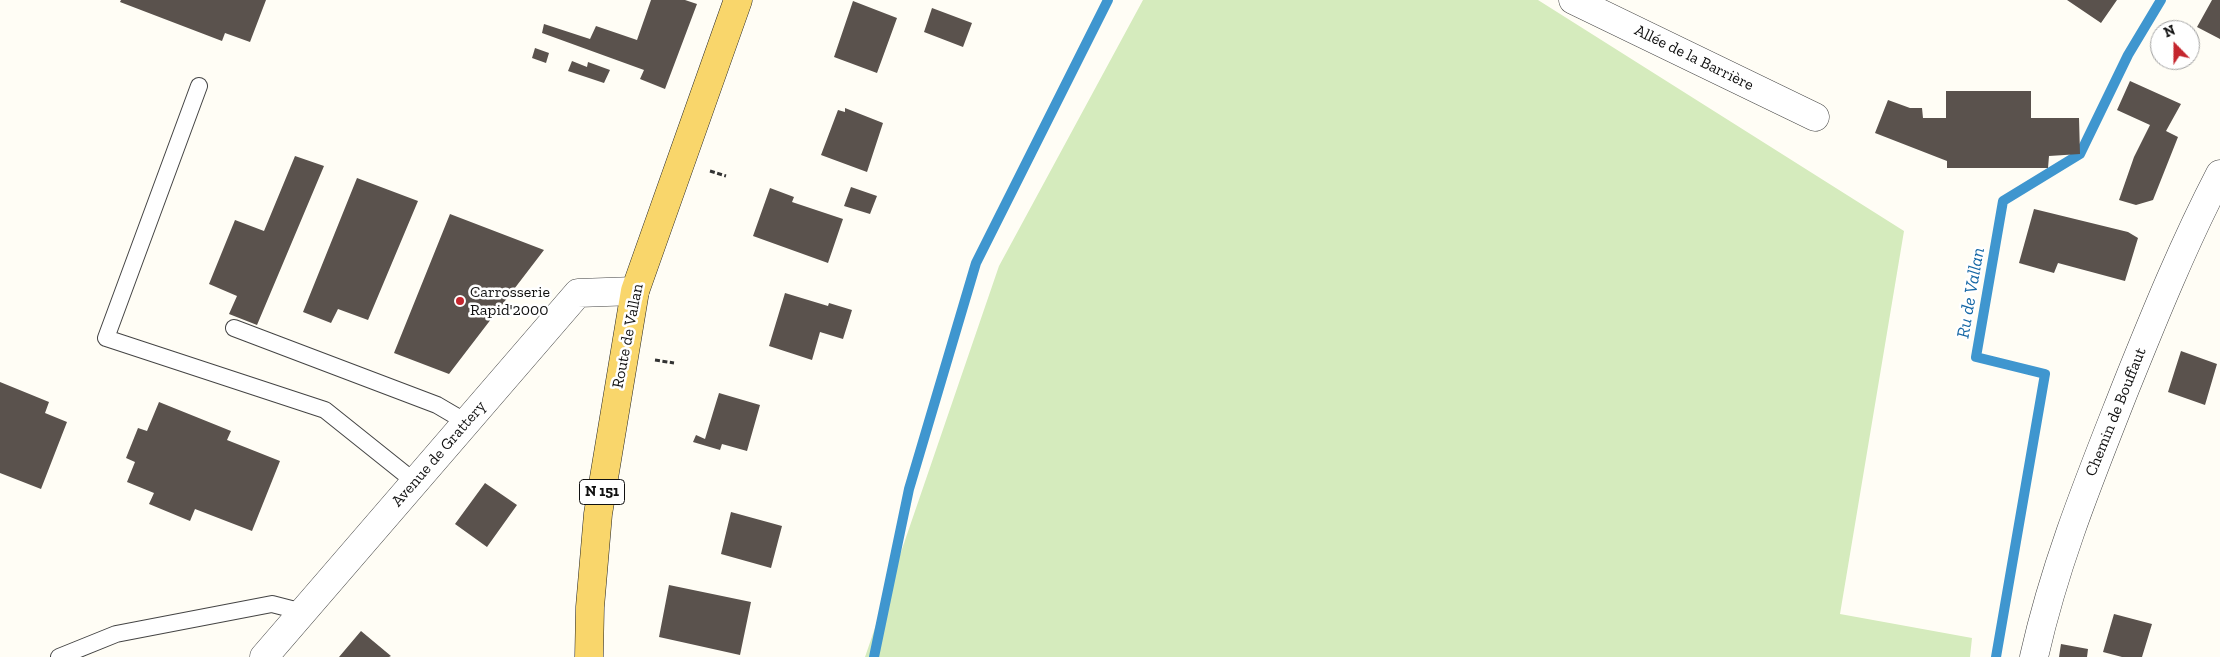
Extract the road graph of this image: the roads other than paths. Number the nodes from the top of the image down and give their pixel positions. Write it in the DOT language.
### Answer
graph roads {
  1 [pos="738,0"];
  2 [pos="1573,0"];
  3 [pos="198,86"];
  4 [pos="1815,117"];
  5 [pos="2220,174"];
  6 [pos="634,291"];
  7 [pos="234,328"];
  8 [pos="466,422"];
  9 [pos="414,482"];
  10 [pos="303,612"];
  11 [pos="59,657"];
  12 [pos="264,657"];
  13 [pos="589,657"];
  14 [pos="2034,657"];
  1 -- 6 [label="main road, Route de Vallan / N 151"];
  2 -- 4 [label="street, Allée de la Barrière"];
  3 -- 9 [label="lane"];
  5 -- 14 [label="street, Chemin de Bouffaut"];
  6 -- 8 [label="street, Avenue de Grattery"];
  6 -- 13 [label="main road, Route de Vallan / N 151"];
  7 -- 8 [label="lane"];
  8 -- 9 [label="street, Avenue de Grattery"];
  9 -- 10 [label="street, Avenue de Grattery"];
  10 -- 11 [label="lane"];
  10 -- 12 [label="street, Avenue de Grattery"];
}
